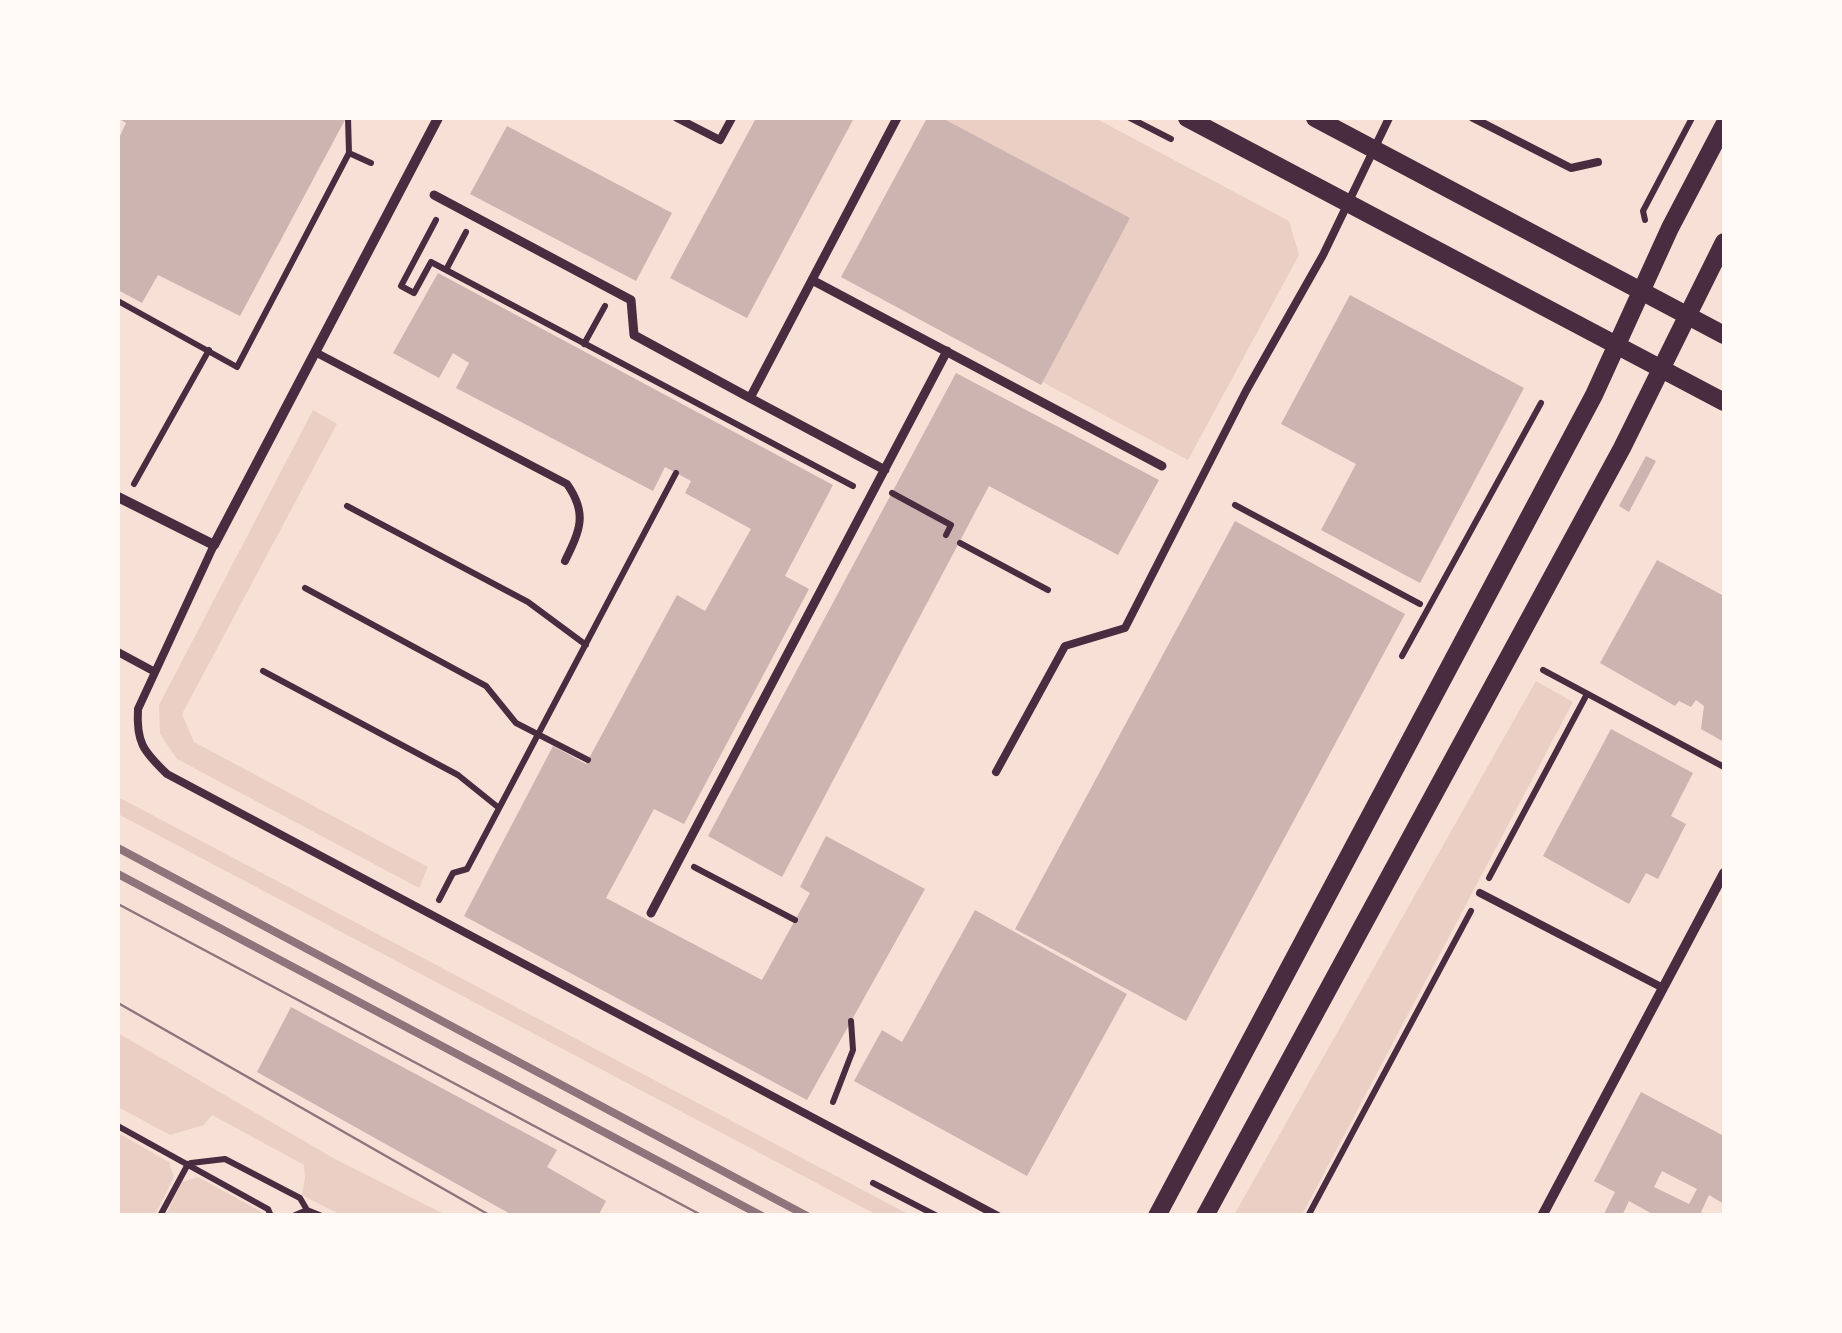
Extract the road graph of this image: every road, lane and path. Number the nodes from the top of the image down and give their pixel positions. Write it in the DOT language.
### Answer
graph roads {
  1 [pos="348,118"];
  2 [pos="438,118"];
  3 [pos="678,118"];
  4 [pos="732,118"];
  5 [pos="897,118"];
  6 [pos="1187,118"];
  7 [pos="1315,118"];
  8 [pos="1389,118"];
  9 [pos="1473,118"];
  10 [pos="1724,125"];
  11 [pos="1374,149"];
  12 [pos="350,153"];
  13 [pos="1598,162"];
  14 [pos="371,163"];
  15 [pos="434,195"];
  16 [pos="446,201"];
  17 [pos="1348,202"];
  18 [pos="1724,242"];
  19 [pos="812,280"];
  20 [pos="1641,291"];
  21 [pos="118,301"];
  22 [pos="1688,316"];
  23 [pos="1724,335"];
  24 [pos="1617,345"];
  25 [pos="209,350"];
  26 [pos="316,352"];
  27 [pos="947,352"];
  28 [pos="1662,369"];
  29 [pos="750,398"];
  30 [pos="1724,402"];
  31 [pos="1541,403"];
  32 [pos="1162,466"];
  33 [pos="885,470"];
  34 [pos="676,473"];
  35 [pos="877,485"];
  36 [pos="853,486"];
  37 [pos="121,499"];
  38 [pos="1235,505"];
  39 [pos="346,506"];
  40 [pos="946,535"];
  41 [pos="960,543"];
  42 [pos="214,544"];
  43 [pos="565,561"];
  44 [pos="305,588"];
  45 [pos="1048,590"];
  46 [pos="1420,604"];
  47 [pos="586,645"];
  48 [pos="118,652"];
  49 [pos="1402,656"];
  50 [pos="1543,670"];
  51 [pos="263,671"];
  52 [pos="155,672"];
  53 [pos="1587,694"];
  54 [pos="538,734"];
  55 [pos="588,760"];
  56 [pos="1724,767"];
  57 [pos="996,772"];
  58 [pos="500,808"];
  59 [pos="679,858"];
  60 [pos="453,873"];
  61 [pos="1724,874"];
  62 [pos="1480,893"];
  63 [pos="651,913"];
  64 [pos="795,920"];
  65 [pos="1664,988"];
  66 [pos="851,1021"];
  67 [pos="834,1102"];
  68 [pos="118,1126"];
  69 [pos="188,1164"];
  70 [pos="873,1183"];
  71 [pos="307,1210"];
  72 [pos="160,1216"];
  73 [pos="271,1216"];
  74 [pos="293,1216"];
  75 [pos="322,1216"];
  76 [pos="936,1216"];
  77 [pos="998,1216"];
  78 [pos="1157,1216"];
  79 [pos="1205,1216"];
  80 [pos="1308,1216"];
  81 [pos="1542,1216"];
  1 -- 12 [label="path"];
  2 -- 26 [label="street"];
  3 -- 4 [label="lane"];
  5 -- 19 [label="street"];
  6 -- 17 [label="street"];
  7 -- 11 [label="street"];
  8 -- 11 [label="lane"];
  9 -- 13 [label="lane"];
  10 -- 20 [label="street"];
  11 -- 17 [label="lane"];
  11 -- 20 [label="street"];
  12 -- 14 [label="path"];
  12 -- 25 [label="path"];
  15 -- 16 [label="street"];
  16 -- 29 [label="street"];
  16 -- 36 [label="path"];
  17 -- 24 [label="street"];
  17 -- 57 [label="lane"];
  18 -- 22 [label="street"];
  19 -- 27 [label="street"];
  19 -- 29 [label="street"];
  20 -- 22 [label="street"];
  20 -- 24 [label="street"];
  21 -- 25 [label="path"];
  22 -- 23 [label="street"];
  22 -- 28 [label="street"];
  24 -- 28 [label="street"];
  24 -- 78 [label="street"];
  25 -- 37 [label="path"];
  26 -- 42 [label="street"];
  26 -- 43 [label="lane"];
  27 -- 32 [label="street"];
  27 -- 33 [label="street"];
  28 -- 30 [label="street"];
  28 -- 79 [label="street"];
  29 -- 33 [label="street"];
  31 -- 49 [label="path"];
  33 -- 35 [label="street"];
  34 -- 47 [label="path"];
  35 -- 40 [label="path"];
  35 -- 59 [label="street"];
  37 -- 42 [label="street"];
  38 -- 46 [label="path"];
  39 -- 47 [label="path"];
  41 -- 45 [label="path"];
  42 -- 52 [label="lane"];
  44 -- 54 [label="path"];
  47 -- 54 [label="path"];
  48 -- 52 [label="lane"];
  50 -- 53 [label="path"];
  51 -- 58 [label="path"];
  52 -- 77 [label="lane"];
  53 -- 56 [label="path"];
  53 -- 62 [label="path"];
  54 -- 55 [label="path"];
  54 -- 58 [label="path"];
  58 -- 60 [label="path"];
  59 -- 63 [label="street"];
  59 -- 64 [label="path"];
  61 -- 65 [label="street"];
  62 -- 65 [label="lane"];
  62 -- 80 [label="path"];
  65 -- 81 [label="street"];
  66 -- 67 [label="path"];
  68 -- 69 [label="path"];
  69 -- 71 [label="path"];
  69 -- 72 [label="path"];
  69 -- 73 [label="path"];
  70 -- 76 [label="path"];
  71 -- 74 [label="path"];
  71 -- 75 [label="path"];
}
